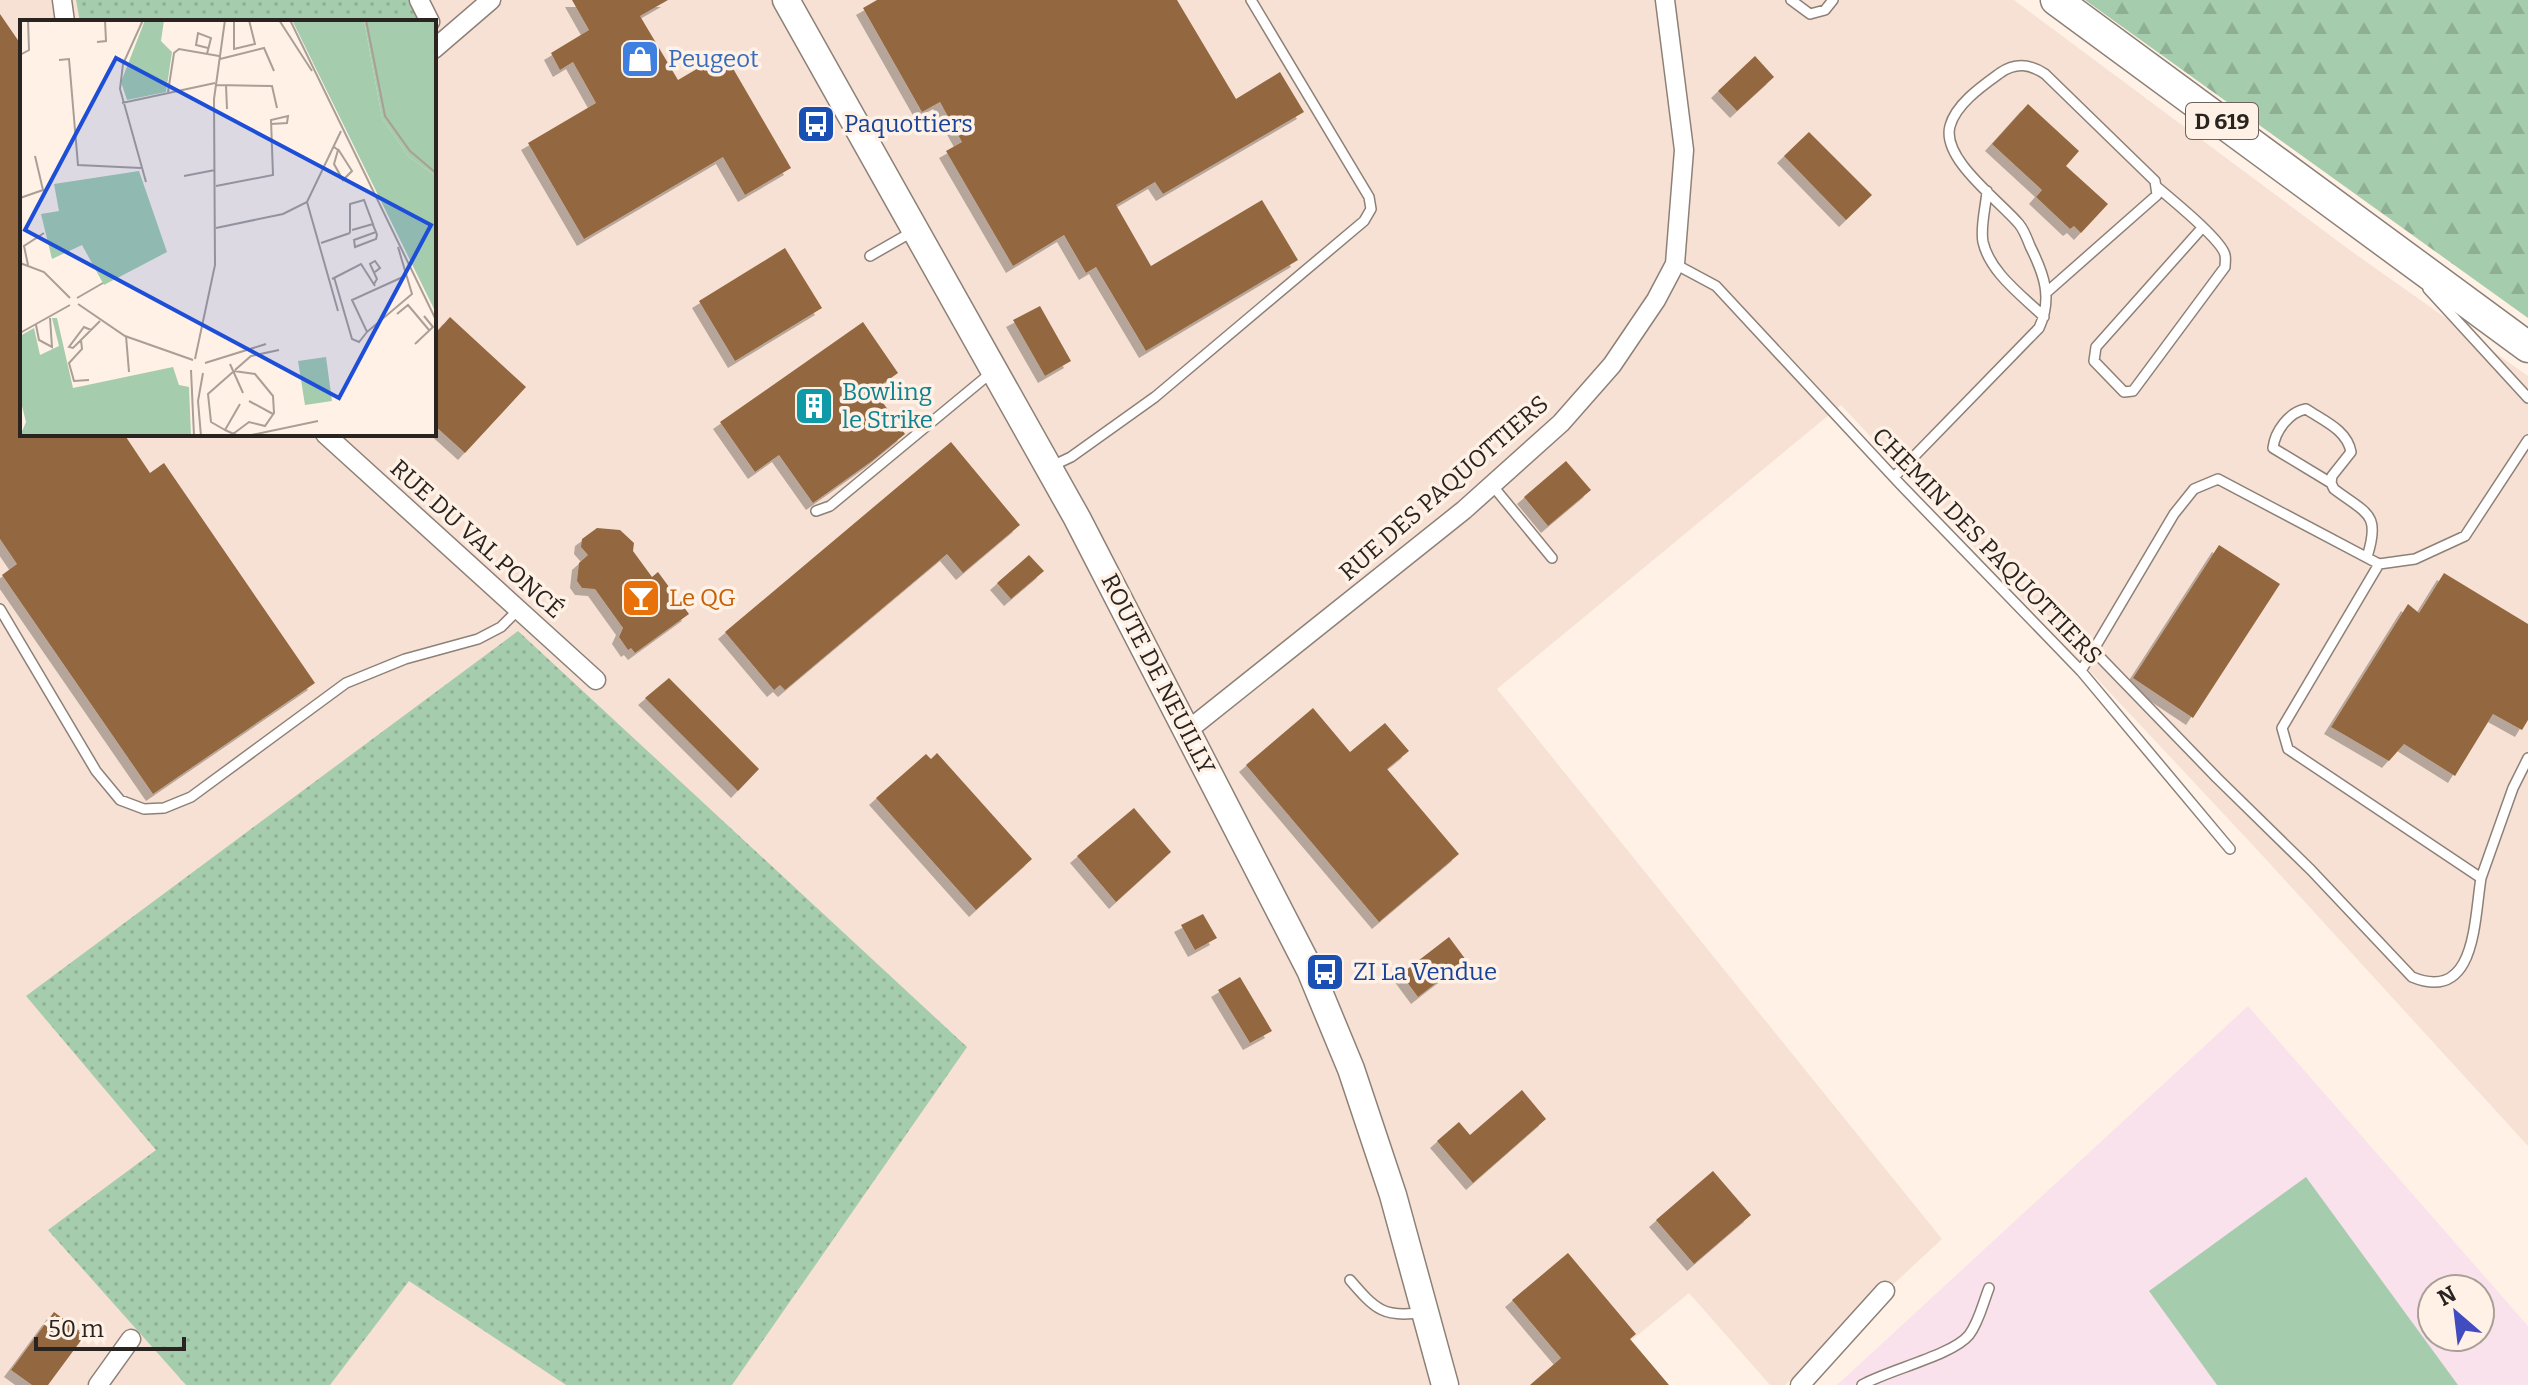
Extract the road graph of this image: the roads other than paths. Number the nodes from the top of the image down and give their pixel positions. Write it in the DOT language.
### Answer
graph roads {
  1 [pos="62,0"];
  2 [pos="419,0"];
  3 [pos="491,0"];
  4 [pos="786,0"];
  5 [pos="1251,0"];
  6 [pos="1665,0"];
  7 [pos="1791,0"];
  8 [pos="1833,0"];
  9 [pos="2056,0"];
  10 [pos="65,20"];
  11 [pos="429,20"];
  12 [pos="436,41"];
  13 [pos="2157,187"];
  14 [pos="1987,191"];
  15 [pos="2202,228"];
  16 [pos="915,231"];
  17 [pos="2387,245"];
  18 [pos="870,256"];
  19 [pos="1675,264"];
  20 [pos="2047,292"];
  21 [pos="2044,317"];
  22 [pos="2528,347"];
  23 [pos="994,370"];
  24 [pos="2528,398"];
  25 [pos="327,436"];
  26 [pos="2528,440"];
  27 [pos="1049,468"];
  28 [pos="1894,477"];
  29 [pos="2331,483"];
  30 [pos="1492,485"];
  31 [pos="816,511"];
  32 [pos="2367,557"];
  33 [pos="1552,558"];
  34 [pos="2379,564"];
  35 [pos="0,609"];
  36 [pos="519,609"];
  37 [pos="2093,650"];
  38 [pos="2081,671"];
  39 [pos="596,680"];
  40 [pos="1187,731"];
  41 [pos="2528,758"];
  42 [pos="2230,849"];
  43 [pos="2481,878"];
  44 [pos="1350,1280"];
  45 [pos="1989,1288"];
  46 [pos="1885,1291"];
  47 [pos="1424,1311"];
  48 [pos="131,1339"];
  49 [pos="98,1385"];
  50 [pos="1445,1385"];
  51 [pos="1800,1385"];
  52 [pos="1862,1385"];
  1 -- 10 [label="street"];
  2 -- 11 [label="street"];
  3 -- 12 [label="street"];
  4 -- 16 [label="main road, ROUTE DE NEUILLY"];
  5 -- 27 [label="lane"];
  6 -- 19 [label="street, RUE DES PAQUOTTIERS"];
  7 -- 8 [label="lane"];
  9 -- 17 [label="main road, D 619"];
  13 -- 14 [label="lane"];
  13 -- 15 [label="lane"];
  13 -- 20 [label="lane"];
  14 -- 20 [label="lane"];
  14 -- 21 [label="lane"];
  15 -- 15 [label="lane"];
  16 -- 18 [label="lane"];
  16 -- 23 [label="main road, ROUTE DE NEUILLY"];
  17 -- 22 [label="main road, D 619"];
  17 -- 24 [label="lane"];
  19 -- 28 [label="lane, CHEMIN DES PAQUOTTIERS"];
  19 -- 30 [label="street, RUE DES PAQUOTTIERS"];
  20 -- 21 [label="lane"];
  21 -- 28 [label="lane"];
  23 -- 27 [label="main road, ROUTE DE NEUILLY"];
  23 -- 31 [label="lane"];
  25 -- 36 [label="street, RUE DU VAL PONCÉ"];
  26 -- 34 [label="lane"];
  27 -- 40 [label="main road, ROUTE DE NEUILLY"];
  28 -- 38 [label="lane, CHEMIN DES PAQUOTTIERS"];
  29 -- 29 [label="lane"];
  29 -- 32 [label="lane"];
  30 -- 33 [label="lane"];
  30 -- 40 [label="street, RUE DES PAQUOTTIERS"];
  32 -- 34 [label="lane"];
  32 -- 37 [label="lane"];
  34 -- 43 [label="lane"];
  35 -- 36 [label="lane"];
  36 -- 39 [label="street, RUE DU VAL PONCÉ"];
  37 -- 38 [label="lane"];
  37 -- 43 [label="lane"];
  38 -- 42 [label="lane, CHEMIN DES PAQUOTTIERS"];
  40 -- 47 [label="main road, ROUTE DE NEUILLY"];
  41 -- 43 [label="lane"];
  44 -- 47 [label="lane"];
  45 -- 52 [label="lane"];
  46 -- 51 [label="street"];
  47 -- 50 [label="main road, ROUTE DE NEUILLY"];
  48 -- 49 [label="street"];
}
